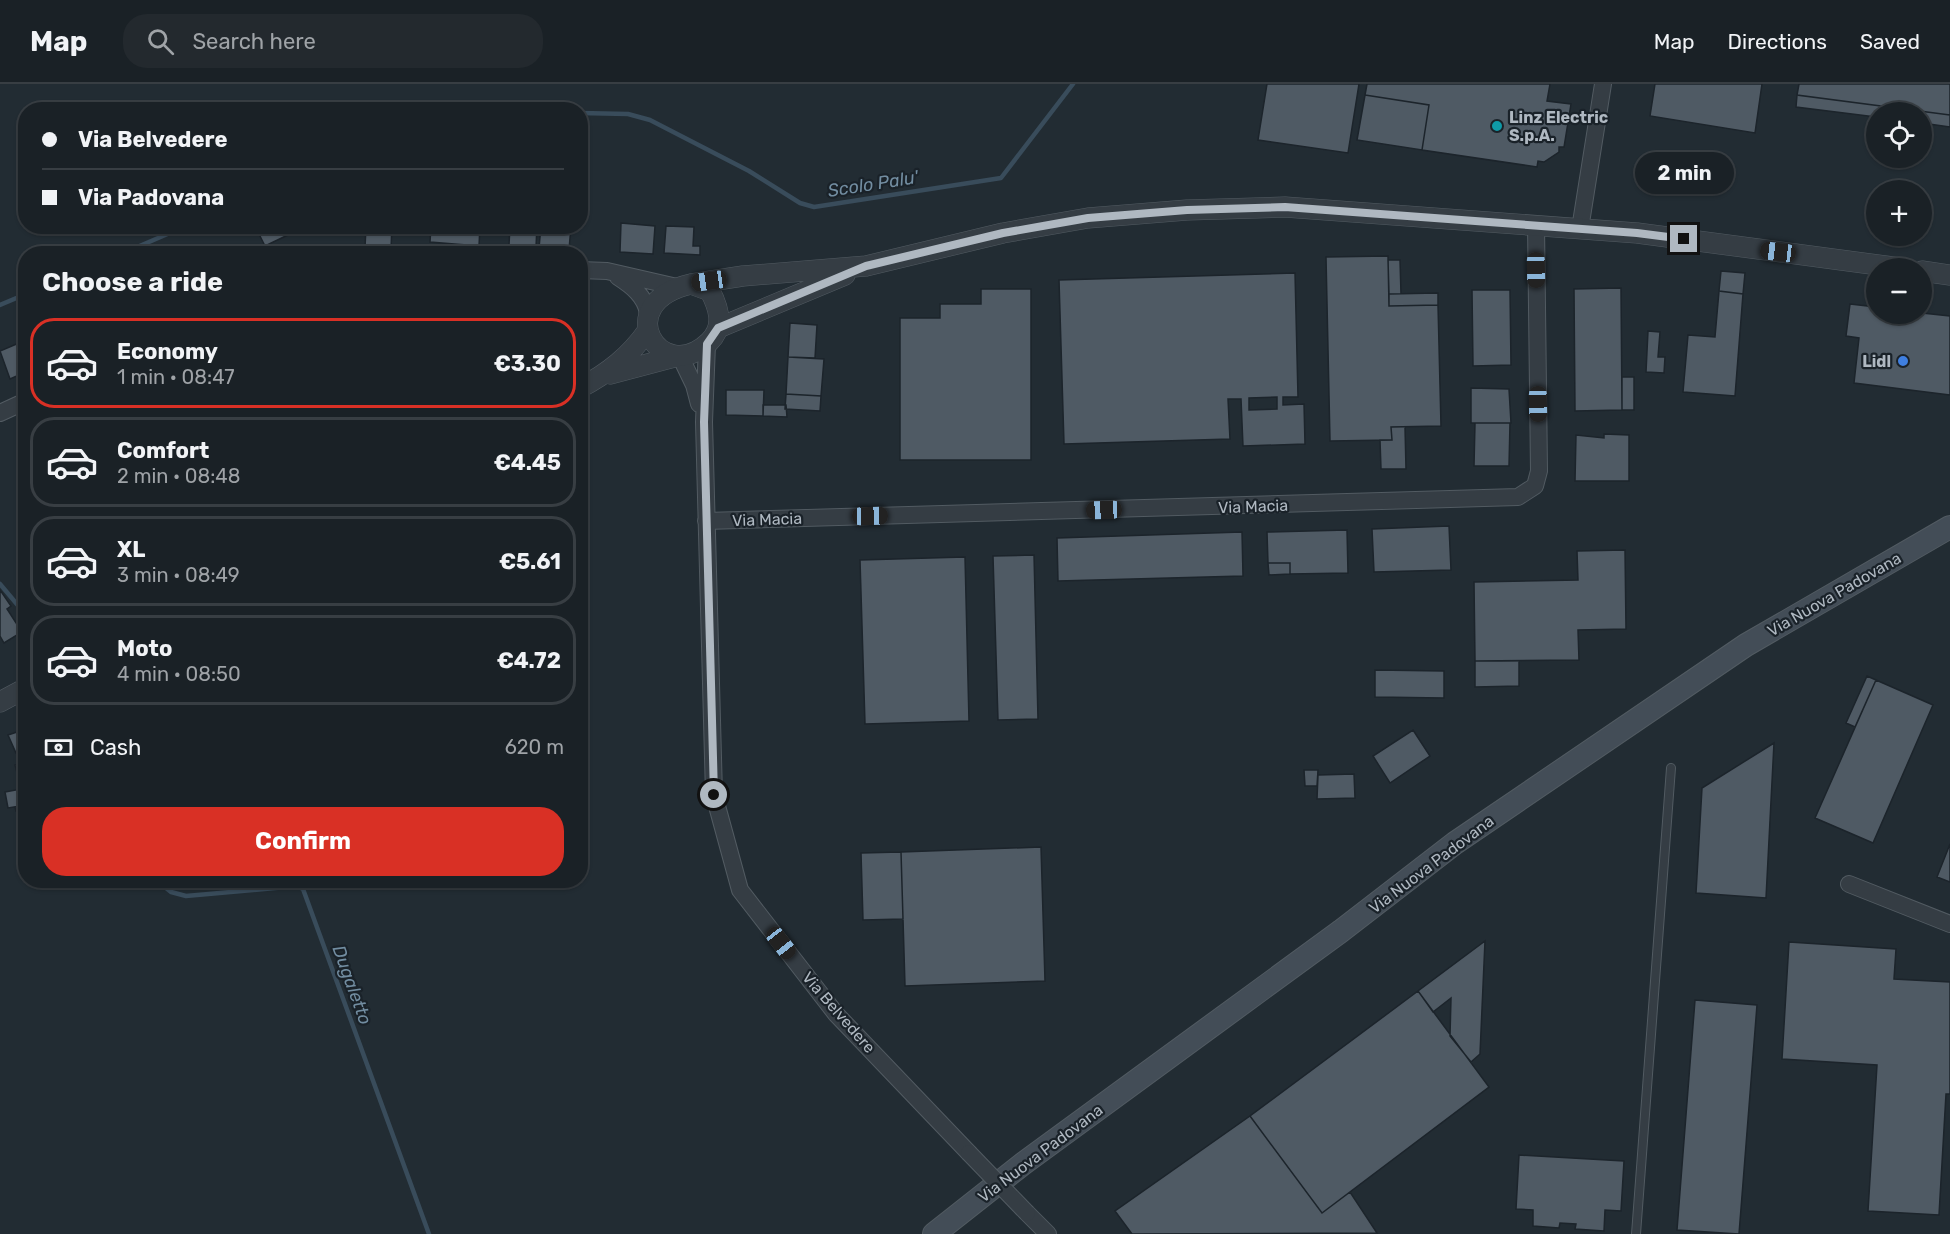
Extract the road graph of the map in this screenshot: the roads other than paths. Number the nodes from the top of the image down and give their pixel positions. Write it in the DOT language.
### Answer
graph roads {
  1 [pos="1603,84"];
  2 [pos="1536,225"];
  3 [pos="1580,229"];
  4 [pos="1866,263"];
  5 [pos="866,266"];
  6 [pos="588,270"];
  7 [pos="607,271"];
  8 [pos="1932,272"];
  9 [pos="1950,275"];
  10 [pos="684,286"];
  11 [pos="648,322"];
  12 [pos="712,336"];
  13 [pos="679,356"];
  14 [pos="602,376"];
  15 [pos="588,384"];
  16 [pos="18,405"];
  17 [pos="0,413"];
  18 [pos="704,422"];
  19 [pos="706,521"];
  20 [pos="1950,526"];
  21 [pos="18,692"];
  22 [pos="0,702"];
  23 [pos="1671,768"];
  24 [pos="1849,884"];
  25 [pos="1950,924"];
  26 [pos="934,1234"];
  27 [pos="1048,1234"];
  28 [pos="1636,1234"];
  1 -- 3 [label="street"];
  2 -- 3 [label="street"];
  2 -- 5 [label="street"];
  2 -- 19 [label="street, Via Macia"];
  3 -- 4 [label="street"];
  5 -- 10 [label="street"];
  5 -- 12 [label="street"];
  6 -- 7 [label="street"];
  7 -- 10 [label="street"];
  7 -- 11 [label="street"];
  8 -- 9 [label="street"];
  10 -- 11 [label="street"];
  10 -- 12 [label="street"];
  11 -- 13 [label="street"];
  11 -- 14 [label="street"];
  12 -- 13 [label="street"];
  12 -- 18 [label="street, Via Belvedere"];
  13 -- 14 [label="street"];
  13 -- 18 [label="street, Via Belvedere"];
  14 -- 15 [label="street"];
  16 -- 17 [label="street"];
  18 -- 19 [label="street, Via Belvedere"];
  19 -- 27 [label="street, Via Belvedere, bridge"];
  20 -- 26 [label="main road, Via Nuova Padovana"];
  21 -- 22 [label="street"];
  23 -- 28 [label="lane"];
  24 -- 25 [label="street"];
}
